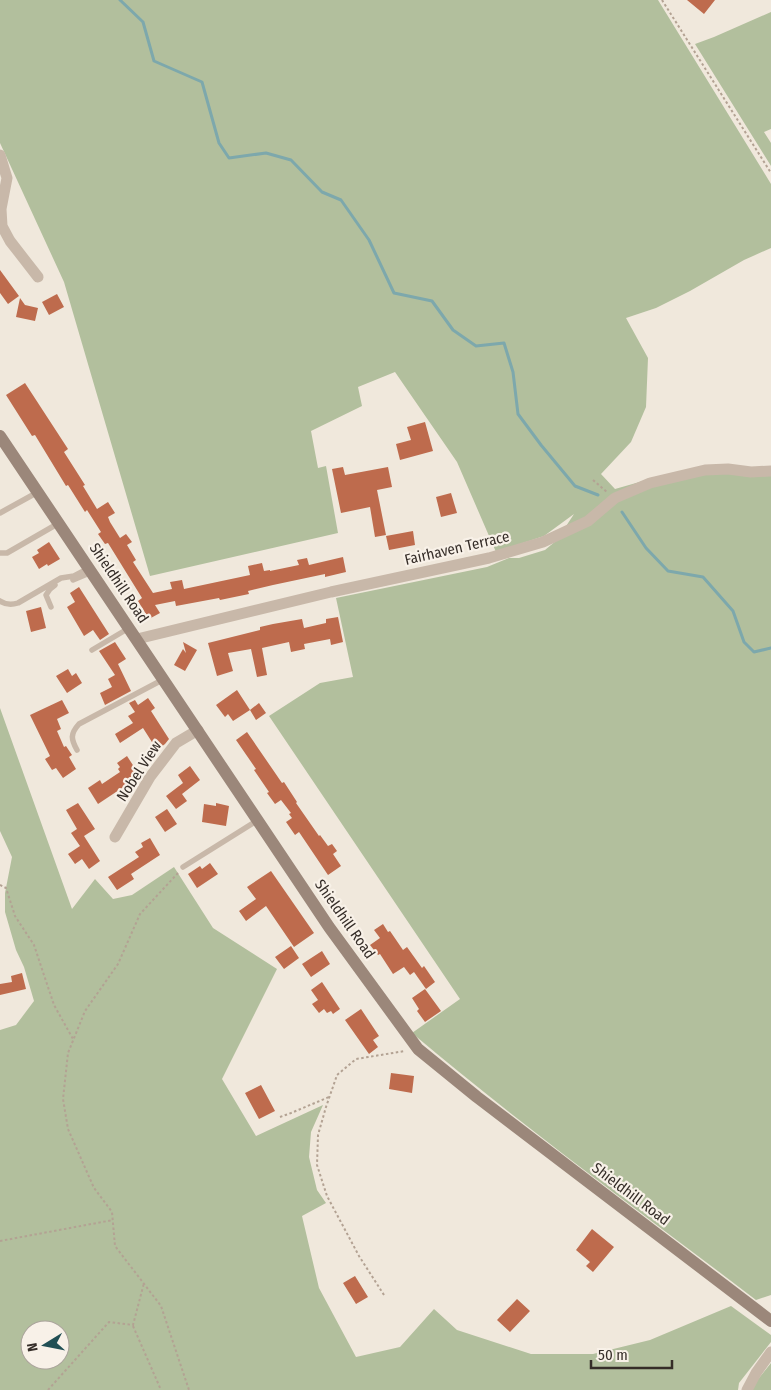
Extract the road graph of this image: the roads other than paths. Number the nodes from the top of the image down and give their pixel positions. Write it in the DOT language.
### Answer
graph roads {
  1 [pos="0,155"];
  2 [pos="38,277"];
  3 [pos="0,436"];
  4 [pos="771,471"];
  5 [pos="38,492"];
  6 [pos="0,513"];
  7 [pos="59,523"];
  8 [pos="0,553"];
  9 [pos="91,570"];
  10 [pos="0,601"];
  11 [pos="51,607"];
  12 [pos="130,628"];
  13 [pos="138,639"];
  14 [pos="92,650"];
  15 [pos="164,679"];
  16 [pos="198,730"];
  17 [pos="76,750"];
  18 [pos="258,820"];
  19 [pos="115,838"];
  20 [pos="183,867"];
  21 [pos="771,1321"];
  22 [pos="771,1352"];
  23 [pos="748,1390"];
  1 -- 2 [label="street"];
  3 -- 5 [label="main road, Shieldhill Road"];
  4 -- 13 [label="street, Fairhaven Terrace"];
  5 -- 6 [label="lane"];
  5 -- 7 [label="main road, Shieldhill Road"];
  7 -- 8 [label="lane"];
  7 -- 9 [label="main road, Shieldhill Road"];
  9 -- 10 [label="lane"];
  9 -- 11 [label="lane"];
  9 -- 12 [label="main road, Shieldhill Road"];
  12 -- 13 [label="main road, Shieldhill Road"];
  12 -- 14 [label="lane"];
  13 -- 15 [label="main road, Shieldhill Road"];
  15 -- 16 [label="main road, Shieldhill Road"];
  15 -- 17 [label="lane"];
  16 -- 18 [label="main road, Shieldhill Road"];
  16 -- 19 [label="street, Nobel View"];
  18 -- 20 [label="lane"];
  18 -- 21 [label="main road, Shieldhill Road"];
  22 -- 23 [label="street"];
}
